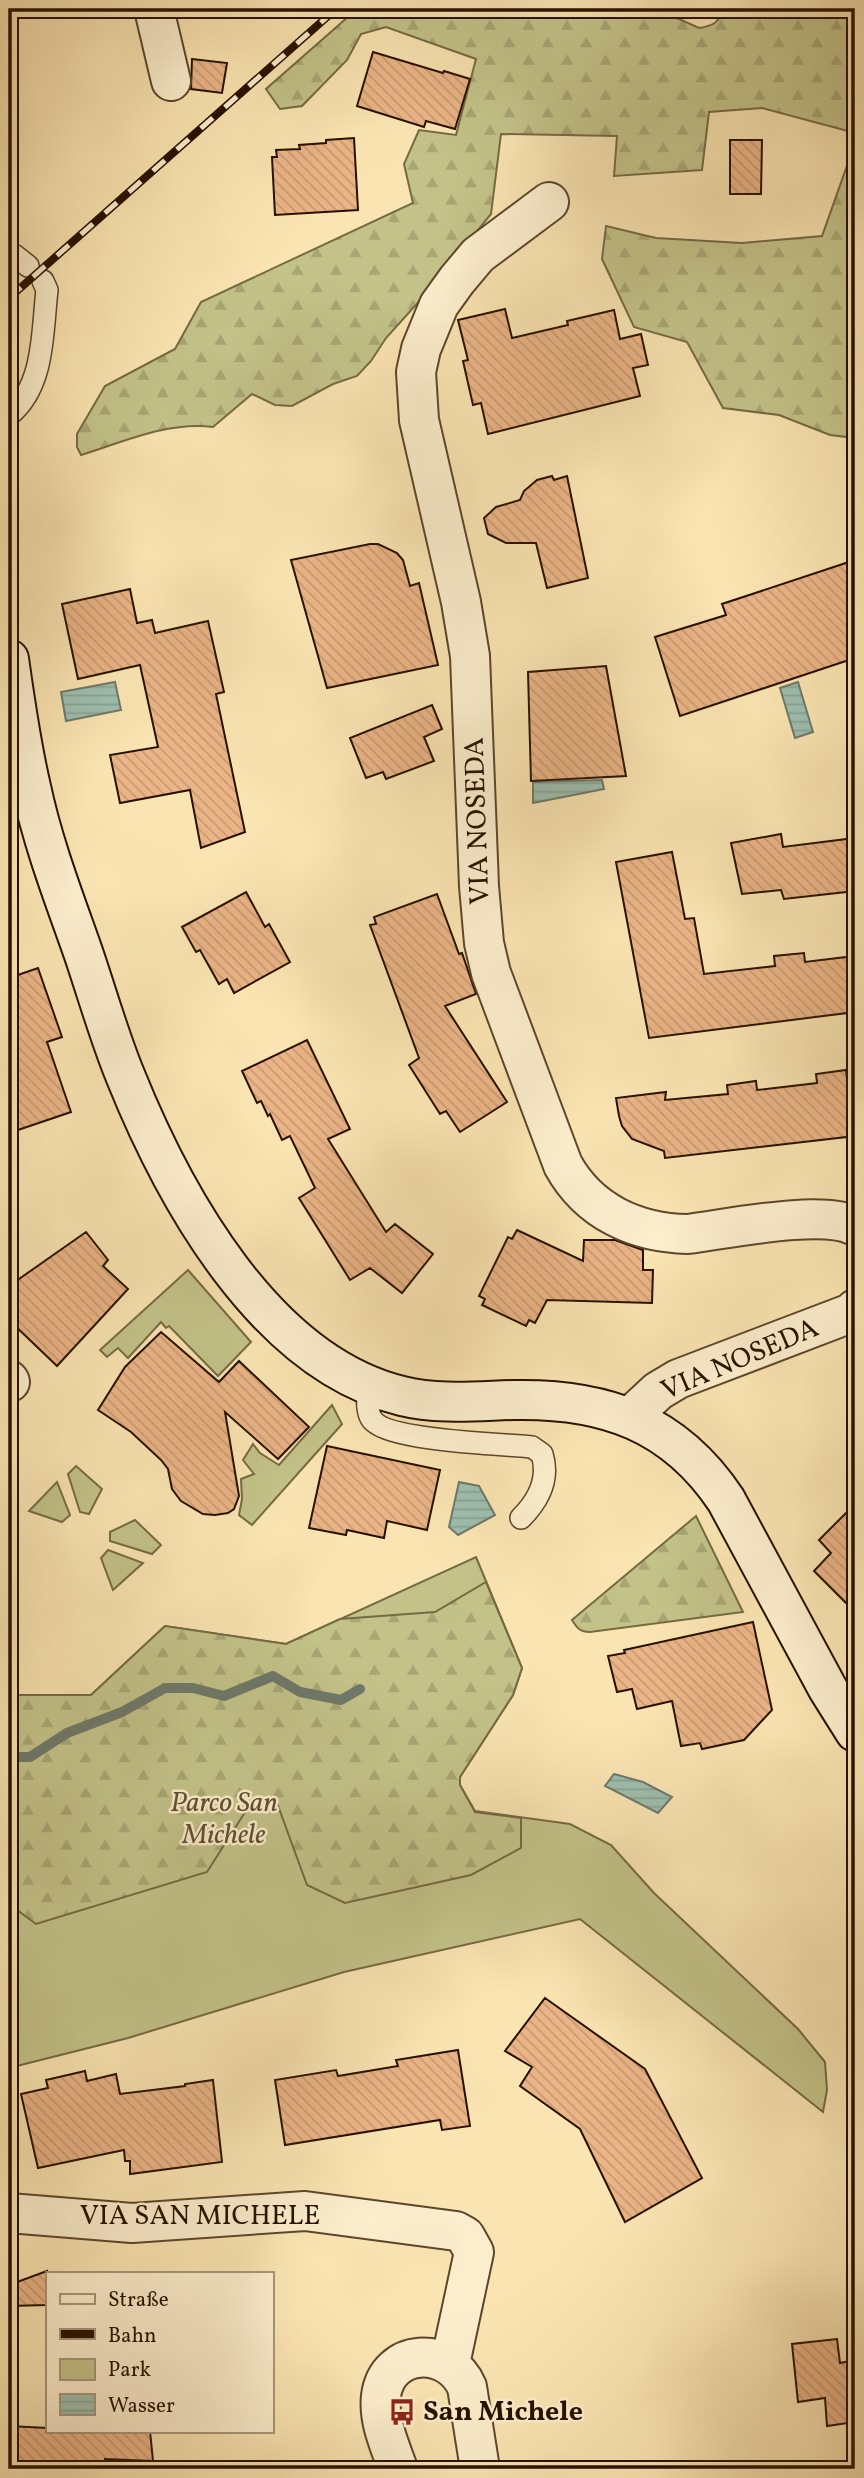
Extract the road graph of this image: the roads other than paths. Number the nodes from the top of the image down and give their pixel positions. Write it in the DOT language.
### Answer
graph roads {
  1 [pos="154,9"];
  2 [pos="171,81"];
  3 [pos="550,202"];
  4 [pos="28,268"];
  5 [pos="9,415"];
  6 [pos="9,659"];
  7 [pos="855,1226"];
  8 [pos="855,1309"];
  9 [pos="368,1385"];
  10 [pos="631,1417"];
  11 [pos="521,1518"];
  12 [pos="855,1732"];
  13 [pos="9,2213"];
  14 [pos="450,2364"];
  15 [pos="398,2469"];
  16 [pos="480,2469"];
  1 -- 2 [label="street"];
  3 -- 7 [label="street, VIA NOSEDA"];
  4 -- 5 [label="lane"];
  6 -- 9 [label="street"];
  8 -- 10 [label="street, VIA NOSEDA"];
  9 -- 10 [label="street"];
  9 -- 11 [label="lane"];
  10 -- 12 [label="street"];
  13 -- 14 [label="street, VIA SAN MICHELE"];
  14 -- 15 [label="street"];
  14 -- 16 [label="street"];
}
